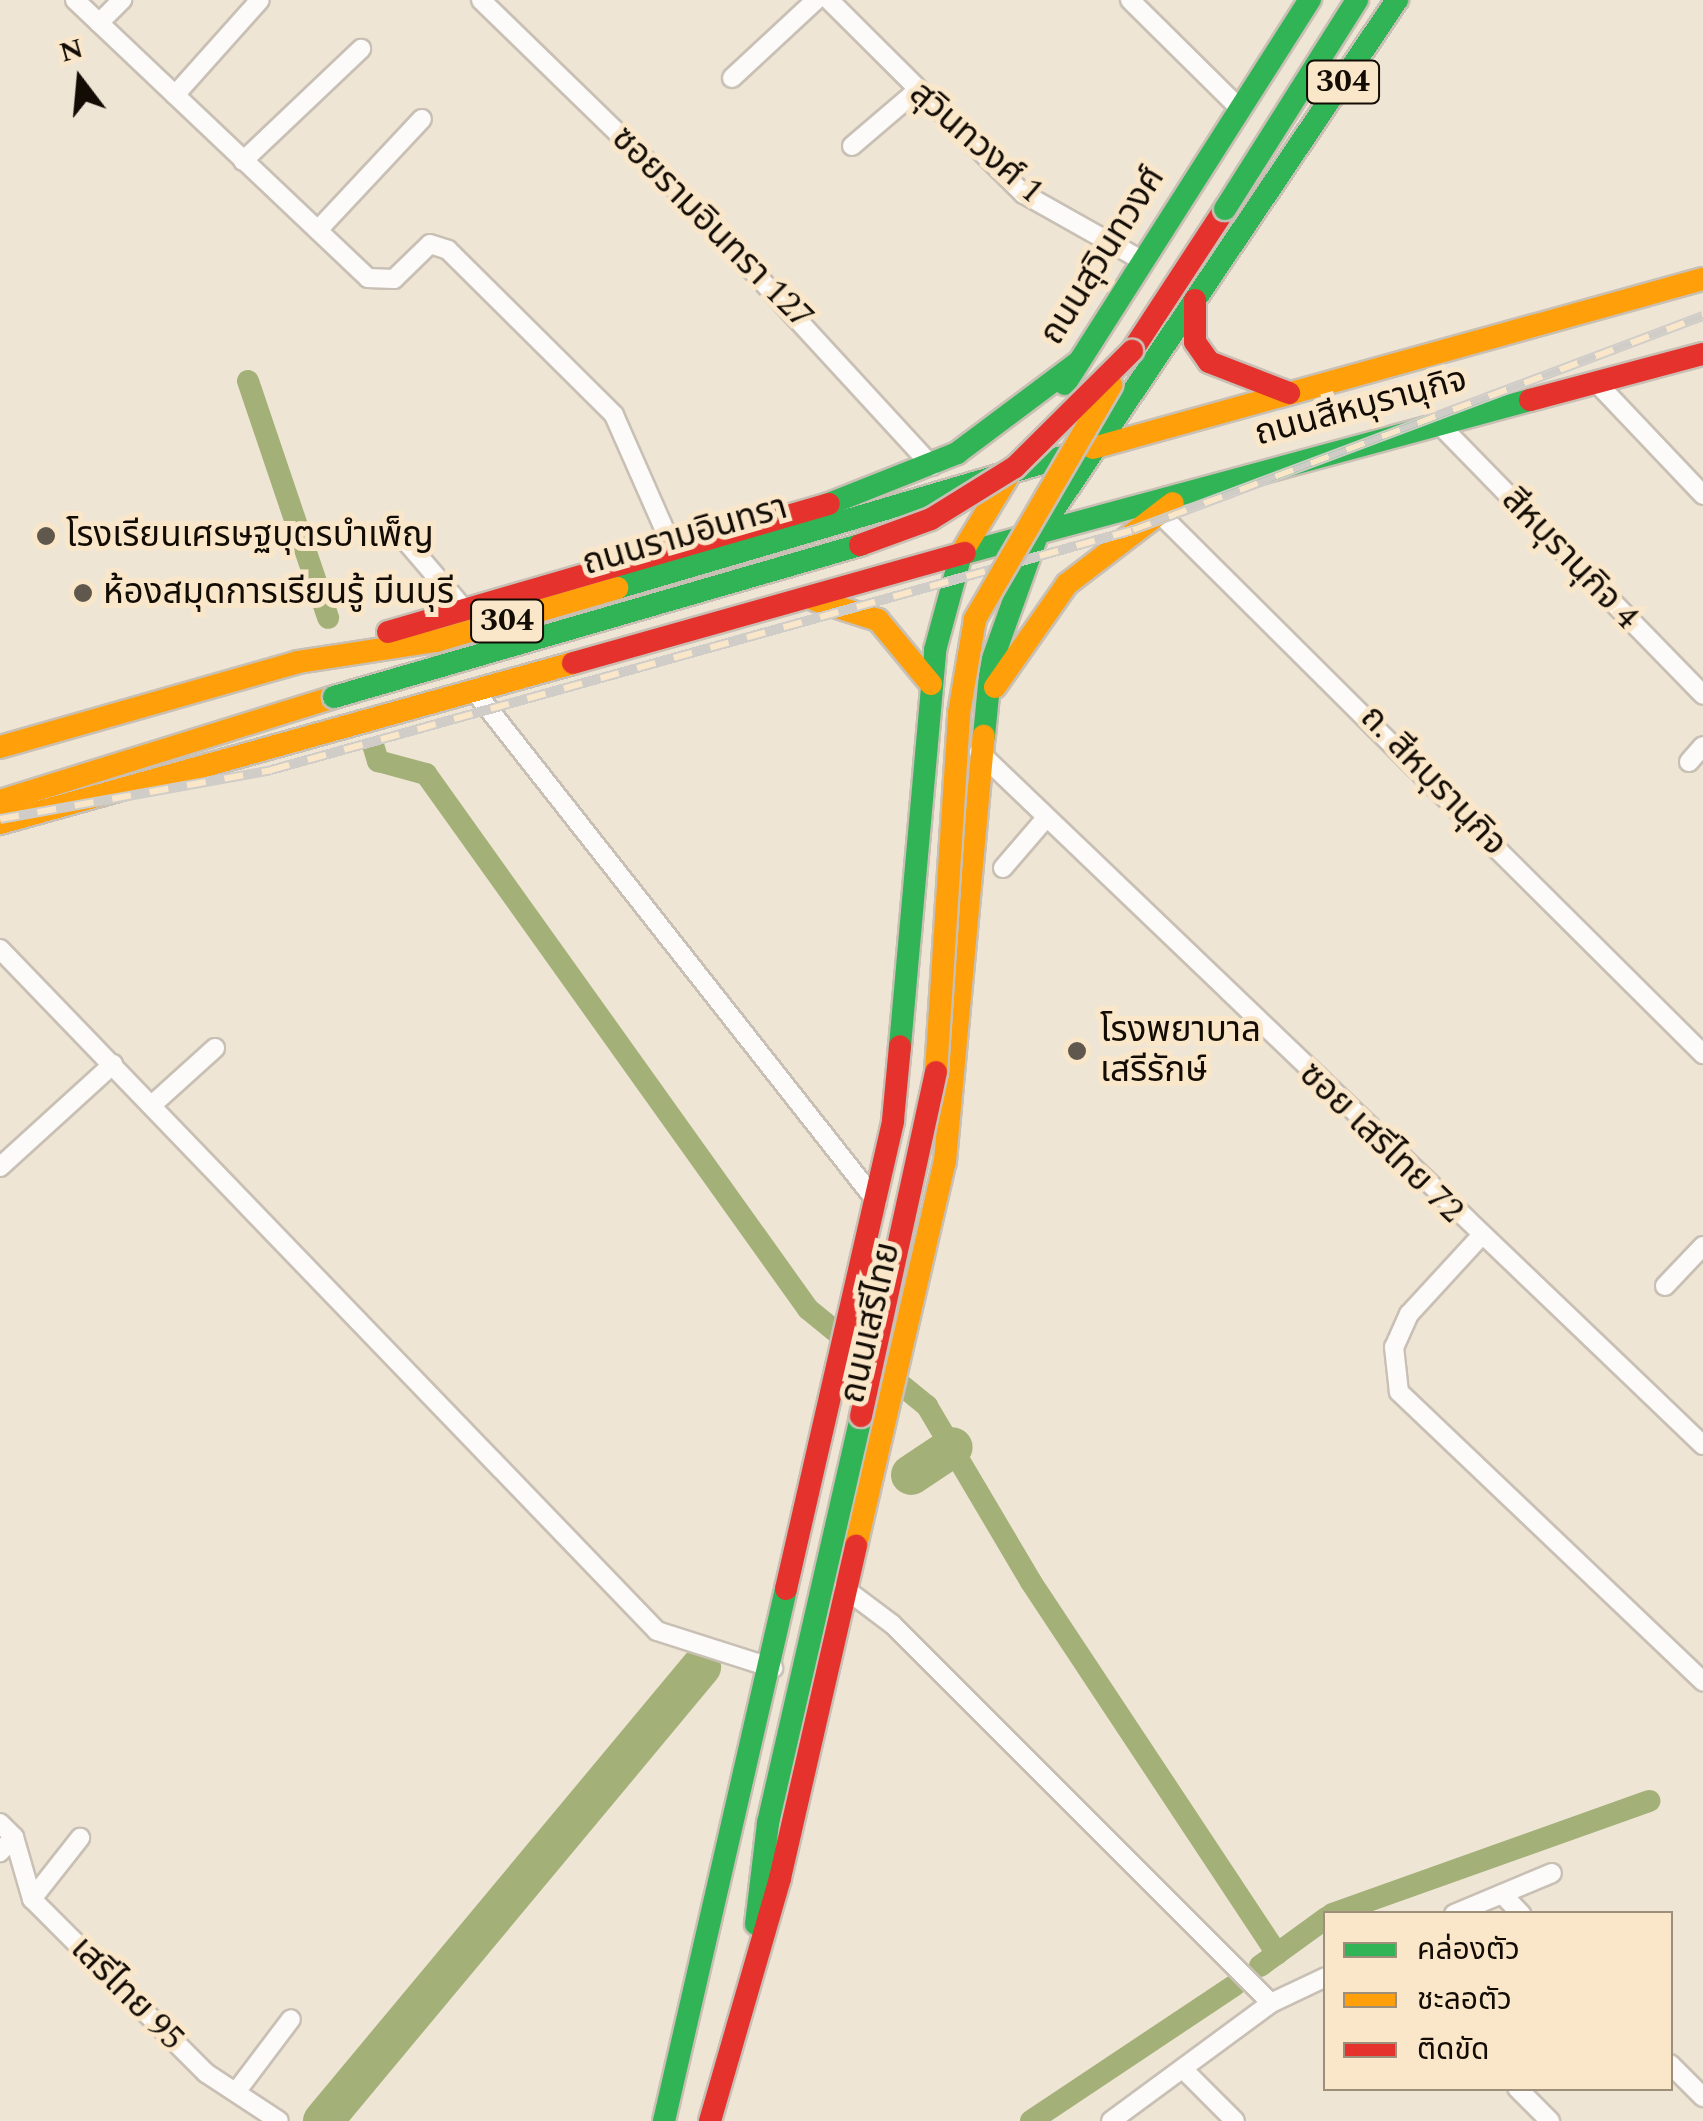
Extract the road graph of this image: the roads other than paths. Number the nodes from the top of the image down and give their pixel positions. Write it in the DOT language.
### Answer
graph roads {
  1 [pos="74,0"];
  2 [pos="122,0"];
  3 [pos="260,0"];
  4 [pos="481,0"];
  5 [pos="816,0"];
  6 [pos="829,0"];
  7 [pos="1130,0"];
  8 [pos="1310,0"];
  9 [pos="1357,0"];
  10 [pos="1397,0"];
  11 [pos="99,24"];
  12 [pos="361,50"];
  13 [pos="732,78"];
  14 [pos="914,93"];
  15 [pos="174,95"];
  16 [pos="1239,108"];
  17 [pos="422,119"];
  18 [pos="1217,142"];
  19 [pos="852,146"];
  20 [pos="243,161"];
  21 [pos="1289,165"];
  22 [pos="318,230"];
  23 [pos="1142,261"];
  24 [pos="1703,278"];
  25 [pos="1195,300"];
  26 [pos="1104,321"];
  27 [pos="1168,338"];
  28 [pos="1132,351"];
  29 [pos="1703,354"];
  30 [pos="1076,364"];
  31 [pos="1595,381"];
  32 [pos="1289,394"];
  33 [pos="1437,422"];
  34 [pos="1093,448"];
  35 [pos="932,466"];
  36 [pos="1008,475"];
  37 [pos="1194,490"];
  38 [pos="1703,495"];
  39 [pos="1158,512"];
  40 [pos="392,525"];
  41 [pos="1038,533"];
  42 [pos="673,549"];
  43 [pos="961,554"];
  44 [pos="610,593"];
  45 [pos="808,599"];
  46 [pos="464,609"];
  47 [pos="628,650"];
  48 [pos="298,662"];
  49 [pos="931,684"];
  50 [pos="476,693"];
  51 [pos="1703,695"];
  52 [pos="984,707"];
  53 [pos="0,746"];
  54 [pos="1703,746"];
  55 [pos="979,752"];
  56 [pos="1689,762"];
  57 [pos="0,802"];
  58 [pos="1046,818"];
  59 [pos="0,823"];
  60 [pos="1003,868"];
  61 [pos="0,949"];
  62 [pos="907,1006"];
  63 [pos="961,1014"];
  64 [pos="215,1048"];
  65 [pos="1703,1054"];
  66 [pos="113,1064"];
  67 [pos="152,1105"];
  68 [pos="0,1167"];
  69 [pos="877,1202"];
  70 [pos="1479,1238"];
  71 [pos="1703,1246"];
  72 [pos="1665,1286"];
  73 [pos="1703,1445"];
  74 [pos="844,1588"];
  75 [pos="773,1668"];
  76 [pos="1703,1682"];
  77 [pos="0,1824"];
  78 [pos="14,1837"];
  79 [pos="80,1838"];
  80 [pos="0,1852"];
  81 [pos="1552,1872"];
  82 [pos="1502,1894"];
  83 [pos="32,1899"];
  84 [pos="1461,1911"];
  85 [pos="1518,1911"];
  86 [pos="754,1963"];
  87 [pos="1323,1978"];
  88 [pos="1271,2003"];
  89 [pos="291,2019"];
  90 [pos="1673,2067"];
  91 [pos="1184,2070"];
  92 [pos="239,2088"];
  93 [pos="1520,2091"];
  94 [pos="1703,2096"];
  95 [pos="279,2121"];
  96 [pos="664,2121"];
  97 [pos="710,2121"];
  98 [pos="1110,2121"];
  99 [pos="1236,2121"];
  100 [pos="1550,2121"];
  1 -- 11 [label="street"];
  2 -- 11 [label="street"];
  3 -- 15 [label="street"];
  4 -- 35 [label="street, ซอยรามอินทรา 127"];
  5 -- 13 [label="street"];
  6 -- 14 [label="street, สุวินทวงศ์ 1"];
  7 -- 16 [label="street"];
  8 -- 16 [label="main road, ถนนสุวินทวงศ์ / 304"];
  9 -- 28 [label="main road, bridge"];
  10 -- 21 [label="main road, 304"];
  11 -- 15 [label="street"];
  12 -- 20 [label="street"];
  14 -- 19 [label="street"];
  14 -- 23 [label="street, สุวินทวงศ์ 1"];
  15 -- 20 [label="street"];
  16 -- 18 [label="main road, ถนนสุวินทวงศ์ / 304"];
  17 -- 22 [label="street"];
  18 -- 21 [label="main road"];
  18 -- 23 [label="main road, ถนนสุวินทวงศ์ / 304"];
  20 -- 22 [label="street"];
  21 -- 25 [label="main road, 304"];
  22 -- 42 [label="street"];
  23 -- 26 [label="main road, ถนนสุวินทวงศ์ / 304"];
  24 -- 32 [label="main road, ถนนสีหบุรานุกิจ"];
  25 -- 27 [label="main road, 304"];
  25 -- 32 [label="main road"];
  26 -- 27 [label="main road"];
  26 -- 30 [label="main road, ถนนสุวินทวงศ์ / 304"];
  27 -- 34 [label="main road, 304"];
  28 -- 57 [label="main road, bridge"];
  28 -- 86 [label="main road, bridge"];
  29 -- 31 [label="main road, ถนนสีหบุรานุกิจ"];
  30 -- 35 [label="main road"];
  30 -- 36 [label="main road, ถนนสุวินทวงศ์ / 304"];
  31 -- 33 [label="main road, ถนนสีหบุรานุกิจ"];
  31 -- 38 [label="street"];
  32 -- 34 [label="main road, ถนนสีหบุรานุกิจ"];
  33 -- 37 [label="main road, ถนนสีหบุรานุกิจ"];
  33 -- 51 [label="street, สีหบุรานุกิจ 4"];
  34 -- 36 [label="main road, ถนนรามอินทรา / 304"];
  34 -- 41 [label="main road, 304"];
  35 -- 42 [label="main road"];
  36 -- 43 [label="main road, ถนนสุวินทวงศ์ / 304"];
  36 -- 44 [label="main road, ถนนรามอินทรา / 304"];
  37 -- 39 [label="main road"];
  37 -- 41 [label="main road, ถนนสีหบุรานุกิจ"];
  39 -- 52 [label="main road"];
  39 -- 65 [label="street, ถ. สีหบุรานุกิจ"];
  40 -- 46 [label="street"];
  41 -- 43 [label="main road, 304"];
  41 -- 52 [label="main road, ถนนเสรีไทย"];
  42 -- 46 [label="main road"];
  43 -- 45 [label="main road, 304"];
  43 -- 49 [label="main road, ถนนเสรีไทย"];
  44 -- 47 [label="main road"];
  44 -- 48 [label="main road, ถนนรามอินทรา / 304"];
  45 -- 47 [label="main road, 304"];
  45 -- 49 [label="main road"];
  46 -- 48 [label="main road"];
  47 -- 50 [label="main road, 304"];
  48 -- 53 [label="main road, ถนนรามอินทรา / 304"];
  49 -- 62 [label="main road, ถนนเสรีไทย"];
  50 -- 59 [label="main road, 304"];
  50 -- 69 [label="street"];
  52 -- 55 [label="main road, ถนนเสรีไทย"];
  54 -- 56 [label="street"];
  55 -- 58 [label="street, ซอย เสรีไทย 72"];
  55 -- 63 [label="main road, ถนนเสรีไทย"];
  58 -- 60 [label="street"];
  58 -- 70 [label="street, ซอย เสรีไทย 72"];
  61 -- 66 [label="street"];
  62 -- 63 [label="main road"];
  62 -- 69 [label="main road, ถนนเสรีไทย"];
  63 -- 74 [label="main road, ถนนเสรีไทย"];
  64 -- 67 [label="street"];
  66 -- 67 [label="street"];
  66 -- 68 [label="street"];
  67 -- 75 [label="street"];
  69 -- 75 [label="main road, ถนนเสรีไทย"];
  70 -- 73 [label="street, ซอย เสรีไทย 72"];
  70 -- 76 [label="street"];
  71 -- 72 [label="street"];
  74 -- 86 [label="main road, ถนนเสรีไทย"];
  74 -- 88 [label="street"];
  75 -- 96 [label="main road, ถนนเสรีไทย"];
  77 -- 78 [label="street"];
  78 -- 80 [label="street"];
  78 -- 83 [label="street, เสรีไทย 95"];
  79 -- 83 [label="street"];
  81 -- 82 [label="street"];
  82 -- 84 [label="street"];
  82 -- 85 [label="street"];
  83 -- 92 [label="street, เสรีไทย 95"];
  86 -- 97 [label="main road, ถนนเสรีไทย"];
  87 -- 88 [label="street"];
  88 -- 91 [label="street"];
  89 -- 92 [label="street"];
  90 -- 94 [label="street"];
  91 -- 98 [label="street"];
  91 -- 99 [label="street"];
  92 -- 95 [label="street, เสรีไทย 95"];
  93 -- 100 [label="street"];
}
